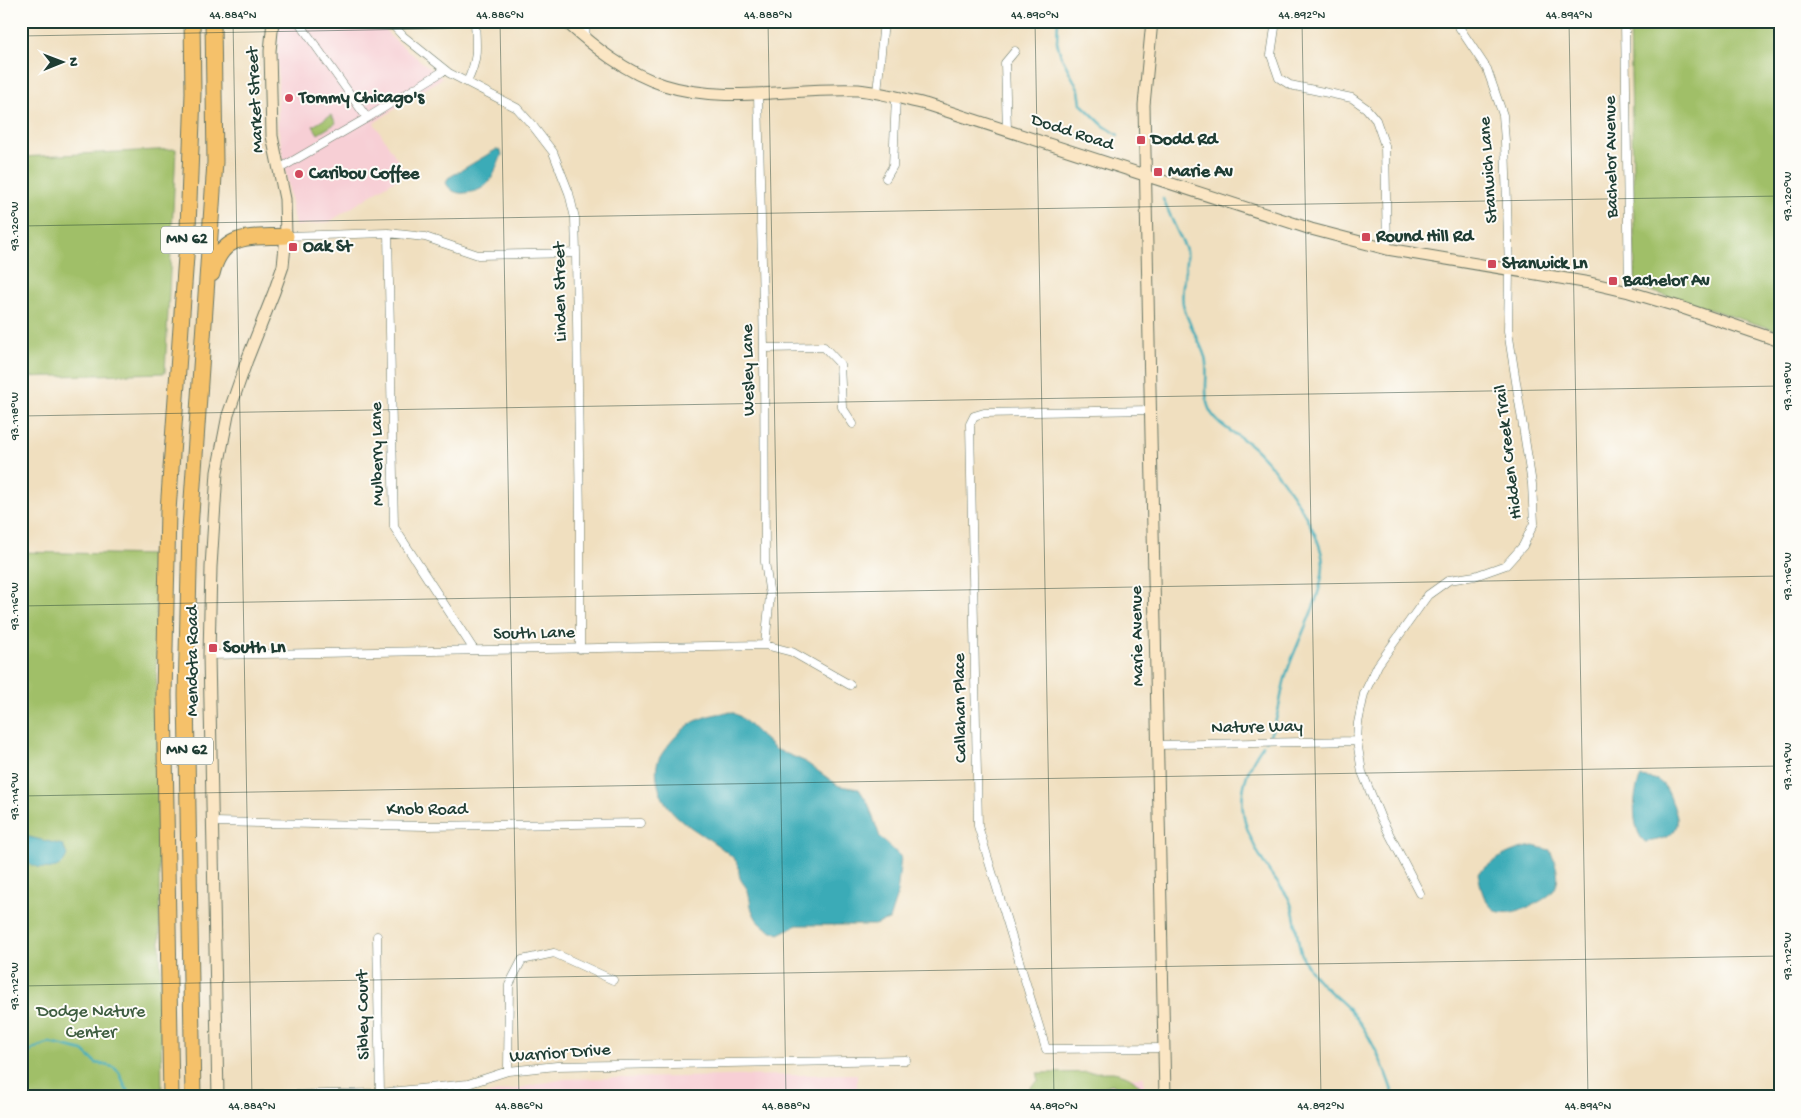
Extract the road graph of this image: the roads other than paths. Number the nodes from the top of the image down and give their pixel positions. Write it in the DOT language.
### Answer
graph roads {
  1 [pos="192,21"];
  2 [pos="213,21"];
  3 [pos="273,21"];
  4 [pos="298,21"];
  5 [pos="389,21"];
  6 [pos="475,21"];
  7 [pos="565,21"];
  8 [pos="586,21"];
  9 [pos="884,21"];
  10 [pos="1152,21"];
  11 [pos="1276,21"];
  12 [pos="1454,21"];
  13 [pos="1626,21"];
  14 [pos="585,39"];
  15 [pos="1015,51"];
  16 [pos="445,70"];
  17 [pos="467,82"];
  18 [pos="877,93"];
  19 [pos="758,94"];
  20 [pos="896,97"];
  21 [pos="367,118"];
  22 [pos="1007,130"];
  23 [pos="279,169"];
  24 [pos="1145,175"];
  25 [pos="886,178"];
  26 [pos="388,233"];
  27 [pos="286,236"];
  28 [pos="1387,249"];
  29 [pos="576,253"];
  30 [pos="1509,270"];
  31 [pos="1629,292"];
  32 [pos="206,302"];
  33 [pos="1780,341"];
  34 [pos="764,348"];
  35 [pos="1151,410"];
  36 [pos="853,424"];
  37 [pos="168,523"];
  38 [pos="765,645"];
  39 [pos="187,647"];
  40 [pos="580,649"];
  41 [pos="474,650"];
  42 [pos="210,654"];
  43 [pos="850,685"];
  44 [pos="1357,741"];
  45 [pos="1158,745"];
  46 [pos="213,822"];
  47 [pos="641,823"];
  48 [pos="1420,893"];
  49 [pos="377,936"];
  50 [pos="612,980"];
  51 [pos="1164,1048"];
  52 [pos="906,1060"];
  53 [pos="508,1072"];
  54 [pos="380,1094"];
  55 [pos="218,1096"];
  56 [pos="171,1097"];
  57 [pos="193,1097"];
  58 [pos="1165,1097"];
  1 -- 37 [label="highway, MN 62"];
  2 -- 32 [label="highway, MN 62"];
  3 -- 23 [label="street, Market Street"];
  4 -- 21 [label="street"];
  5 -- 16 [label="street, Linden Street"];
  6 -- 17 [label="street"];
  7 -- 14 [label="street, Dodd Road"];
  8 -- 14 [label="street"];
  9 -- 18 [label="street"];
  10 -- 24 [label="street, Marie Avenue"];
  11 -- 28 [label="street"];
  12 -- 30 [label="street, Stanwich Lane"];
  13 -- 31 [label="street, Bachelor Avenue"];
  14 -- 19 [label="street, Dodd Road"];
  15 -- 22 [label="street"];
  16 -- 17 [label="street, Linden Street"];
  16 -- 21 [label="street"];
  17 -- 29 [label="street, Linden Street"];
  18 -- 19 [label="street, Dodd Road"];
  18 -- 20 [label="street, Dodd Road"];
  19 -- 34 [label="street, Wesley Lane"];
  20 -- 22 [label="street, Dodd Road"];
  20 -- 25 [label="street"];
  21 -- 23 [label="street"];
  22 -- 24 [label="street, Dodd Road"];
  23 -- 27 [label="street, Market Street"];
  24 -- 28 [label="street, Dodd Road"];
  24 -- 35 [label="street, Marie Avenue"];
  26 -- 27 [label="street"];
  26 -- 29 [label="street"];
  26 -- 41 [label="street, Mulberry Lane"];
  27 -- 32 [label="highway"];
  27 -- 42 [label="street, Mendota Road"];
  28 -- 30 [label="street, Dodd Road"];
  29 -- 40 [label="street, Linden Street"];
  30 -- 31 [label="street, Dodd Road"];
  30 -- 44 [label="street, Hidden Creek Trail"];
  31 -- 33 [label="street, Dodd Road"];
  32 -- 39 [label="highway, MN 62"];
  34 -- 36 [label="street"];
  34 -- 38 [label="street, Wesley Lane"];
  35 -- 45 [label="street, Marie Avenue"];
  35 -- 51 [label="street, Callahan Place"];
  37 -- 39 [label="highway"];
  37 -- 56 [label="highway, MN 62"];
  38 -- 40 [label="street, South Lane"];
  38 -- 43 [label="street, South Lane"];
  39 -- 57 [label="highway, MN 62"];
  40 -- 41 [label="street, South Lane"];
  41 -- 42 [label="street, South Lane"];
  42 -- 46 [label="street, Mendota Road"];
  44 -- 45 [label="street, Nature Way"];
  44 -- 48 [label="street, Hidden Creek Trail"];
  45 -- 51 [label="street, Marie Avenue"];
  46 -- 47 [label="street, Knob Road"];
  46 -- 55 [label="street, Mendota Road"];
  49 -- 54 [label="street, Sibley Court"];
  50 -- 53 [label="street"];
  51 -- 58 [label="street, Marie Avenue"];
  52 -- 53 [label="street, Warrior Drive"];
  53 -- 54 [label="street, Warrior Drive"];
  54 -- 55 [label="street, Warrior Drive"];
}
